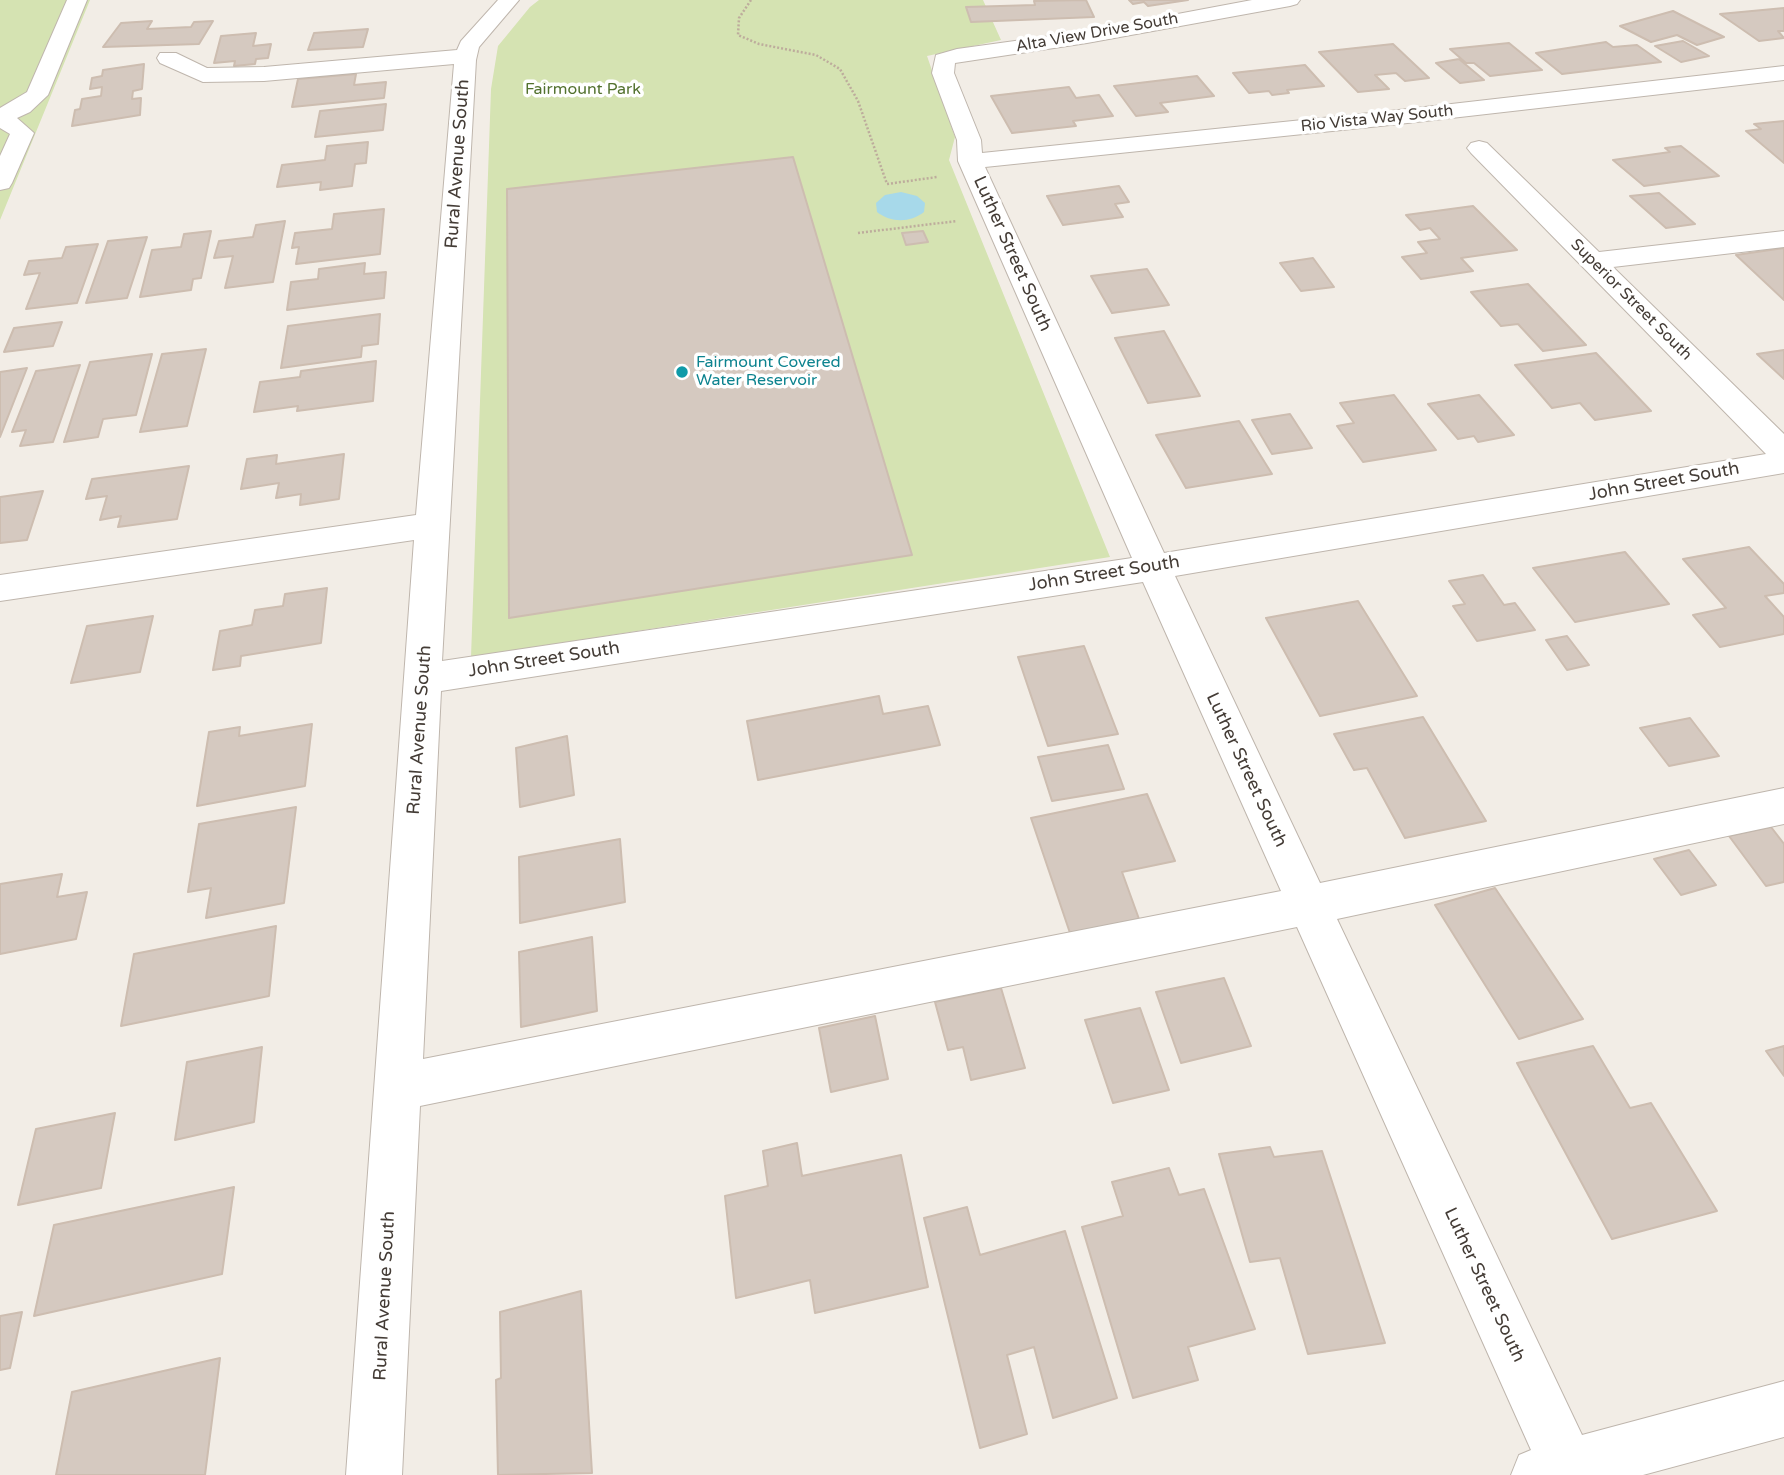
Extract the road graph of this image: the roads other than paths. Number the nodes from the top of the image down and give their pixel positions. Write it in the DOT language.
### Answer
graph roads {
  1 [pos="77,0"];
  2 [pos="509,0"];
  3 [pos="1290,0"];
  4 [pos="466,56"];
  5 [pos="168,58"];
  6 [pos="944,60"];
  7 [pos="1784,73"];
  8 [pos="0,118"];
  9 [pos="1479,148"];
  10 [pos="973,168"];
  11 [pos="0,183"];
  12 [pos="1784,239"];
  13 [pos="1592,261"];
  14 [pos="1784,453"];
  15 [pos="1784,461"];
  16 [pos="432,525"];
  17 [pos="1154,567"];
  18 [pos="0,588"];
  19 [pos="423,679"];
  20 [pos="1784,806"];
  21 [pos="1309,905"];
  22 [pos="398,1087"];
  23 [pos="1784,1409"];
  24 [pos="1559,1473"];
  25 [pos="374,1475"];
  1 -- 8 [label="street"];
  2 -- 4 [label="street, Rural Avenue South"];
  3 -- 6 [label="street, Alta View Drive South"];
  4 -- 5 [label="street"];
  4 -- 16 [label="street, Rural Avenue South"];
  6 -- 10 [label="street, Luther Street South"];
  7 -- 10 [label="street, Rio Vista Way South"];
  8 -- 11 [label="street"];
  9 -- 13 [label="street, Superior Street South"];
  10 -- 17 [label="street, Luther Street South"];
  12 -- 13 [label="street"];
  13 -- 14 [label="street, Superior Street South"];
  15 -- 17 [label="street, John Street South"];
  16 -- 18 [label="street"];
  16 -- 19 [label="street, Rural Avenue South"];
  17 -- 19 [label="street, John Street South"];
  17 -- 21 [label="street, Luther Street South"];
  19 -- 22 [label="street, Rural Avenue South"];
  20 -- 21 [label="street"];
  21 -- 22 [label="street"];
  21 -- 24 [label="street, Luther Street South"];
  22 -- 25 [label="street, Rural Avenue South"];
  23 -- 24 [label="street"];
}
